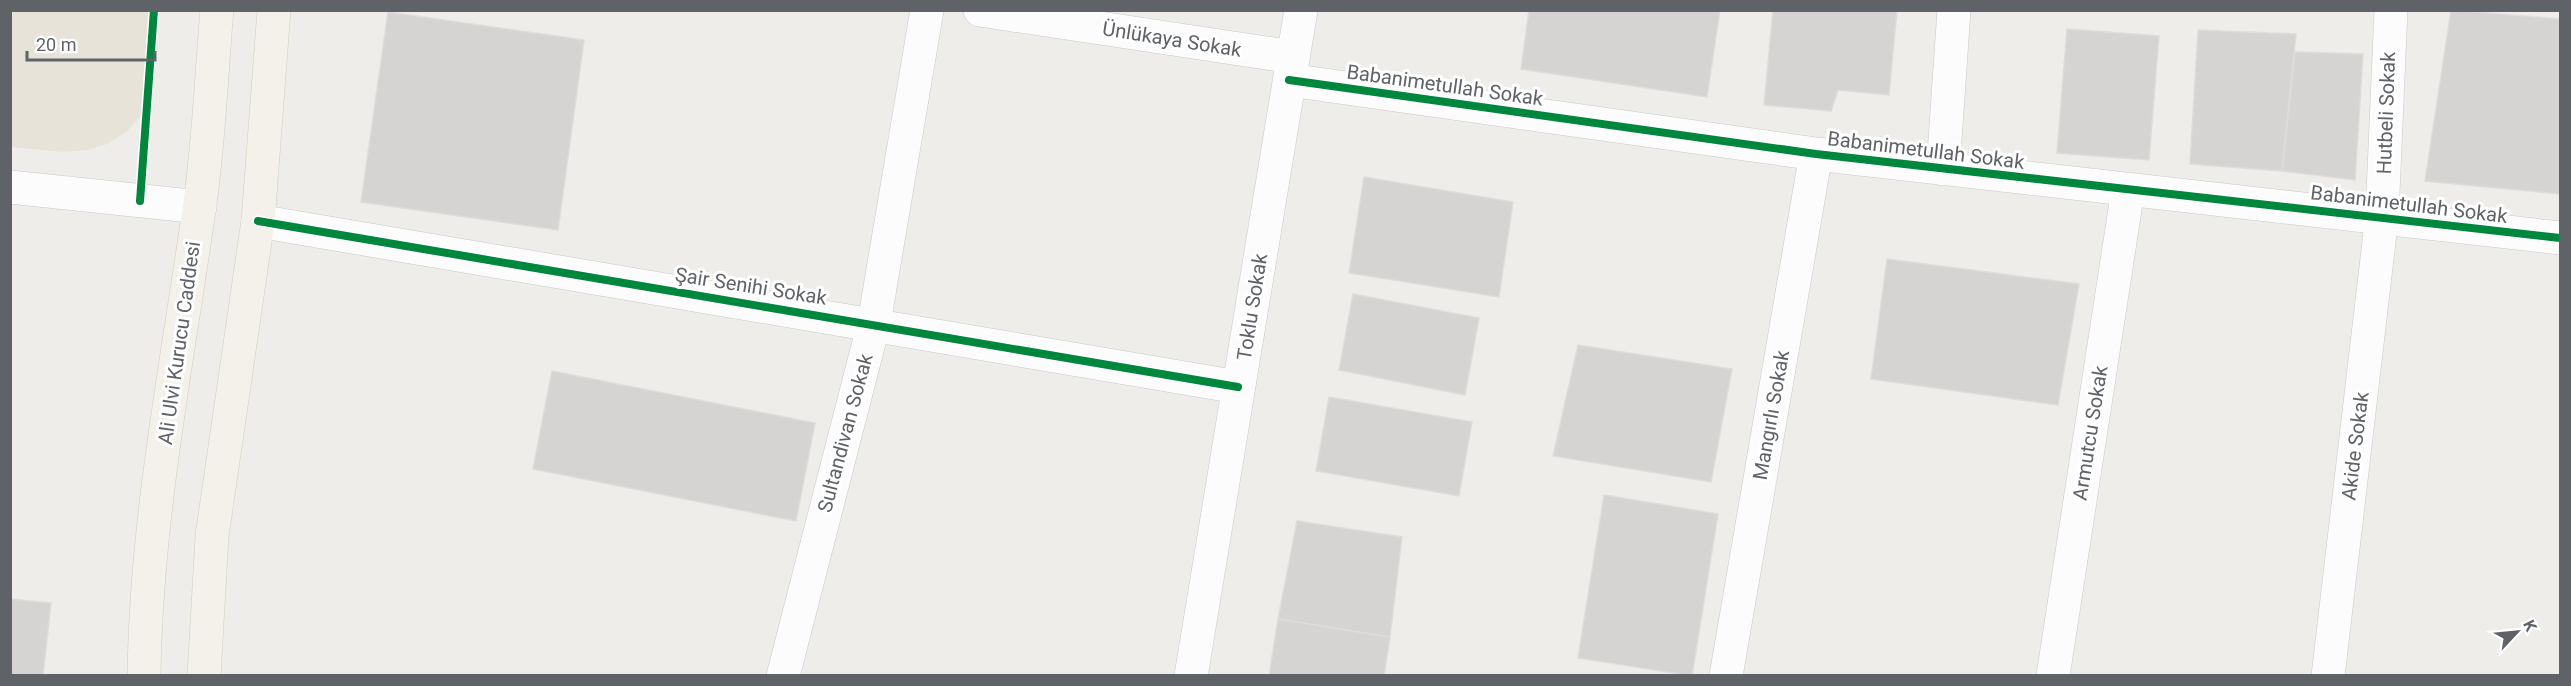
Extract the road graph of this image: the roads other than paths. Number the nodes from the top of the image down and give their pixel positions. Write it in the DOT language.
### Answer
graph roads {
  1 [pos="217,10"];
  2 [pos="274,10"];
  3 [pos="927,10"];
  4 [pos="980,10"];
  5 [pos="1301,10"];
  6 [pos="1954,10"];
  7 [pos="2391,10"];
  8 [pos="1291,69"];
  9 [pos="1816,154"];
  10 [pos="1943,169"];
  11 [pos="10,187"];
  12 [pos="2128,190"];
  13 [pos="200,207"];
  14 [pos="2382,216"];
  15 [pos="258,221"];
  16 [pos="2560,238"];
  17 [pos="874,323"];
  18 [pos="1238,387"];
  19 [pos="144,675"];
  20 [pos="204,675"];
  21 [pos="783,675"];
  22 [pos="1191,675"];
  23 [pos="1726,675"];
  24 [pos="2053,675"];
  25 [pos="2328,675"];
  1 -- 13 [label="main road, Ali Ulvi Kurucu Caddesi"];
  2 -- 15 [label="main road"];
  3 -- 17 [label="street, Sultandivan Sokak"];
  4 -- 8 [label="street, Ünlükaya Sokak"];
  5 -- 8 [label="street, Toklu Sokak"];
  6 -- 10 [label="street"];
  7 -- 14 [label="street, Hutbeli Sokak"];
  8 -- 9 [label="street, Babanimetullah Sokak"];
  8 -- 18 [label="street, Toklu Sokak"];
  9 -- 10 [label="street, Babanimetullah Sokak"];
  9 -- 23 [label="street, Mangırlı Sokak"];
  10 -- 12 [label="street, Babanimetullah Sokak"];
  11 -- 13 [label="street"];
  12 -- 14 [label="street, Babanimetullah Sokak"];
  12 -- 24 [label="street, Armutcu Sokak"];
  13 -- 19 [label="main road, Ali Ulvi Kurucu Caddesi"];
  14 -- 16 [label="street, Babanimetullah Sokak"];
  14 -- 25 [label="street, Akide Sokak"];
  15 -- 17 [label="street, Şair Senihi Sokak"];
  15 -- 20 [label="main road"];
  17 -- 18 [label="street, Şair Senihi Sokak"];
  17 -- 21 [label="street, Sultandivan Sokak"];
  18 -- 22 [label="street, Toklu Sokak"];
}
